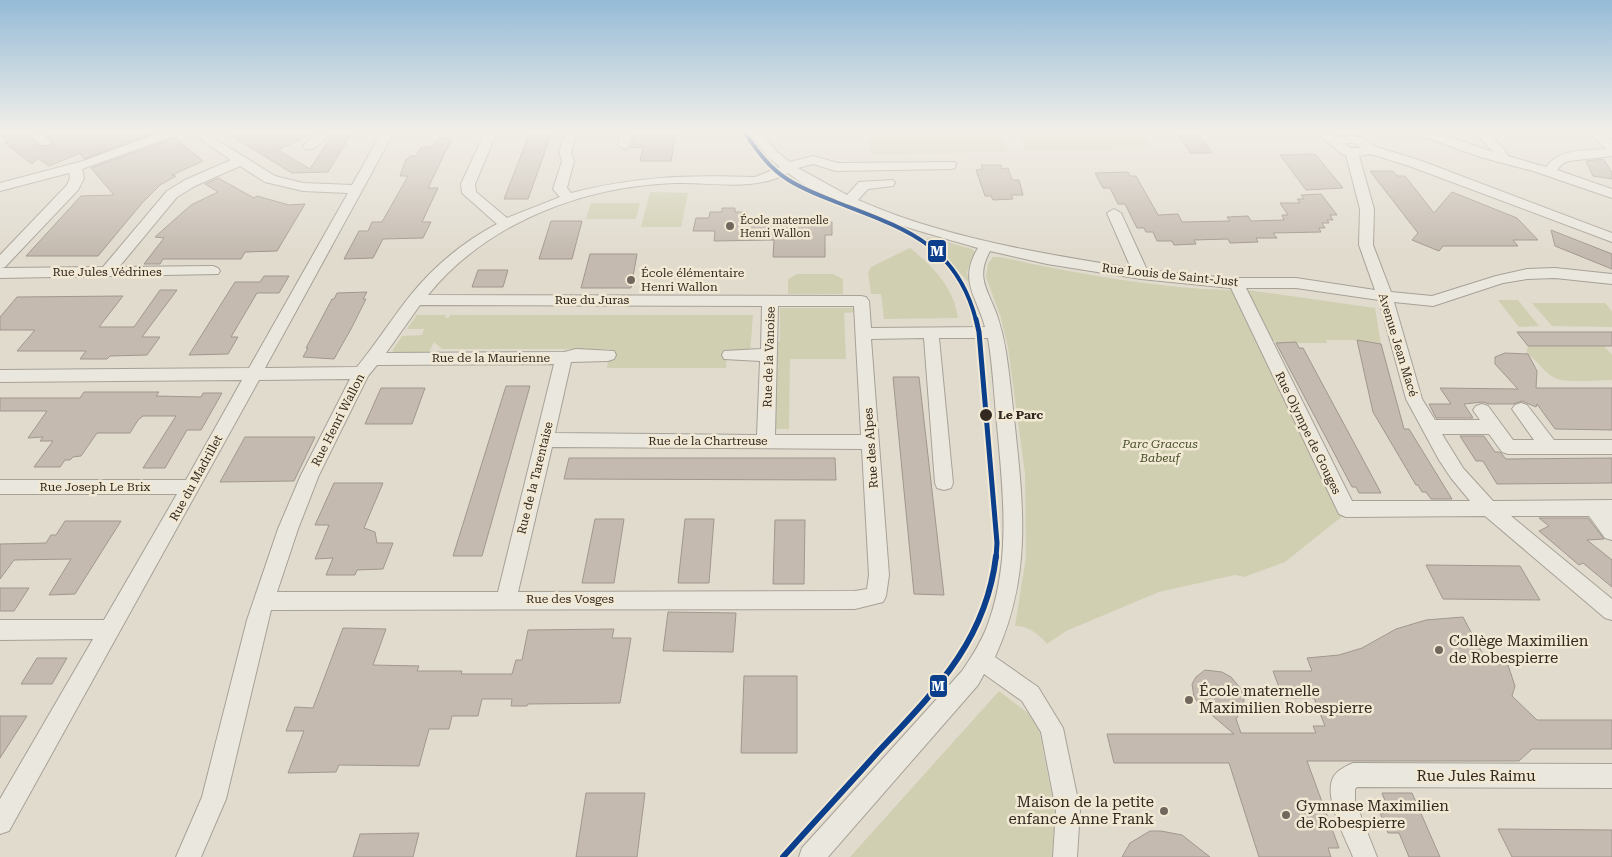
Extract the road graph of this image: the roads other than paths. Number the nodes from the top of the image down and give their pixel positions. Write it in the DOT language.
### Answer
graph roads {
  1 [pos="58,172"];
  2 [pos="75,172"];
  3 [pos="215,172"];
  4 [pos="258,172"];
  5 [pos="366,172"];
  6 [pos="473,172"];
  7 [pos="565,172"];
  8 [pos="783,172"];
  9 [pos="793,172"];
  10 [pos="1357,172"];
  11 [pos="1438,172"];
  12 [pos="1549,172"];
  13 [pos="888,184"];
  14 [pos="0,187"];
  15 [pos="357,189"];
  16 [pos="1612,194"];
  17 [pos="568,199"];
  18 [pos="850,200"];
  19 [pos="1114,212"];
  20 [pos="506,224"];
  21 [pos="1612,238"];
  22 [pos="986,246"];
  23 [pos="0,264"];
  24 [pos="107,272"];
  25 [pos="213,272"];
  26 [pos="0,273"];
  27 [pos="1142,274"];
  28 [pos="1612,279"];
  29 [pos="1236,283"];
  30 [pos="1384,296"];
  31 [pos="414,300"];
  32 [pos="770,301"];
  33 [pos="861,301"];
  34 [pos="931,332"];
  35 [pos="994,333"];
  36 [pos="863,334"];
  37 [pos="608,355"];
  38 [pos="730,355"];
  39 [pos="769,355"];
  40 [pos="564,358"];
  41 [pos="374,359"];
  42 [pos="254,373"];
  43 [pos="361,373"];
  44 [pos="0,376"];
  45 [pos="1521,409"];
  46 [pos="1482,410"];
  47 [pos="1429,427"];
  48 [pos="1493,427"];
  49 [pos="544,440"];
  50 [pos="766,442"];
  51 [pos="871,442"];
  52 [pos="1601,444"];
  53 [pos="1549,447"];
  54 [pos="944,483"];
  55 [pos="0,487"];
  56 [pos="190,487"];
  57 [pos="1488,508"];
  58 [pos="1604,508"];
  59 [pos="1612,532"];
  60 [pos="876,596"];
  61 [pos="506,599"];
  62 [pos="264,601"];
  63 [pos="1612,611"];
  64 [pos="110,629"];
  65 [pos="0,630"];
  66 [pos="983,661"];
  67 [pos="1612,776"];
  68 [pos="0,822"];
  69 [pos="188,857"];
  70 [pos="810,857"];
  71 [pos="1065,857"];
  72 [pos="1365,857"];
  1 -- 14 [label="street"];
  2 -- 23 [label="street"];
  3 -- 24 [label="street"];
  4 -- 15 [label="street"];
  5 -- 15 [label="street, Rue du Madrillet"];
  6 -- 20 [label="street"];
  7 -- 17 [label="street"];
  8 -- 17 [label="street, Rue Henri Wallon"];
  9 -- 18 [label="street, Rue Louis de Saint-Just"];
  10 -- 30 [label="street, Avenue Jean Macé"];
  11 -- 21 [label="street"];
  12 -- 16 [label="street"];
  13 -- 18 [label="street"];
  15 -- 42 [label="street, Rue du Madrillet"];
  17 -- 20 [label="street, Rue Henri Wallon"];
  18 -- 22 [label="street, Rue Louis de Saint-Just"];
  19 -- 27 [label="street"];
  20 -- 31 [label="street, Rue Henri Wallon"];
  22 -- 27 [label="street, Rue Louis de Saint-Just"];
  22 -- 35 [label="street"];
  24 -- 25 [label="street, Rue Jules Védrines"];
  24 -- 26 [label="street, Rue Jules Védrines"];
  27 -- 29 [label="street, Rue Louis de Saint-Just"];
  28 -- 30 [label="street, Rue Louis de Saint-Just"];
  29 -- 30 [label="street, Rue Louis de Saint-Just"];
  29 -- 57 [label="street, Rue Olympe de Gouges"];
  30 -- 47 [label="street, Avenue Jean Macé"];
  31 -- 32 [label="street, Rue du Juras"];
  31 -- 41 [label="street, Rue Henri Wallon"];
  32 -- 33 [label="street, Rue de la Vanoise"];
  32 -- 39 [label="street, Rue de la Vanoise"];
  33 -- 36 [label="street, Rue des Alpes"];
  34 -- 35 [label="street"];
  34 -- 36 [label="street"];
  34 -- 54 [label="street"];
  35 -- 66 [label="street"];
  36 -- 51 [label="street, Rue des Alpes"];
  37 -- 40 [label="street, Rue de la Maurienne"];
  38 -- 39 [label="street"];
  39 -- 50 [label="street, Rue de la Vanoise"];
  40 -- 41 [label="street, Rue de la Maurienne"];
  40 -- 49 [label="street, Rue de la Tarentaise"];
  41 -- 43 [label="street, Rue Henri Wallon"];
  42 -- 43 [label="street"];
  42 -- 44 [label="street"];
  42 -- 56 [label="street, Rue du Madrillet"];
  43 -- 62 [label="street, Rue Henri Wallon"];
  45 -- 53 [label="street"];
  46 -- 48 [label="street"];
  47 -- 48 [label="street"];
  47 -- 57 [label="street, Avenue Jean Macé"];
  48 -- 53 [label="street"];
  49 -- 50 [label="street, Rue de la Chartreuse"];
  49 -- 61 [label="street, Rue de la Tarentaise"];
  50 -- 51 [label="street, Rue de la Chartreuse"];
  51 -- 60 [label="street, Rue des Alpes"];
  52 -- 53 [label="street"];
  55 -- 56 [label="street, Rue Joseph Le Brix"];
  56 -- 64 [label="street, Rue du Madrillet"];
  57 -- 58 [label="street"];
  57 -- 63 [label="street, Avenue Jean Macé"];
  58 -- 59 [label="street"];
  60 -- 61 [label="street, Rue des Vosges"];
  61 -- 62 [label="street, Rue des Vosges"];
  62 -- 69 [label="street, Rue Henri Wallon"];
  64 -- 65 [label="street"];
  64 -- 68 [label="street, Rue du Madrillet"];
  66 -- 70 [label="street"];
  66 -- 71 [label="street"];
  67 -- 72 [label="street, Rue Jules Raimu"];
}
